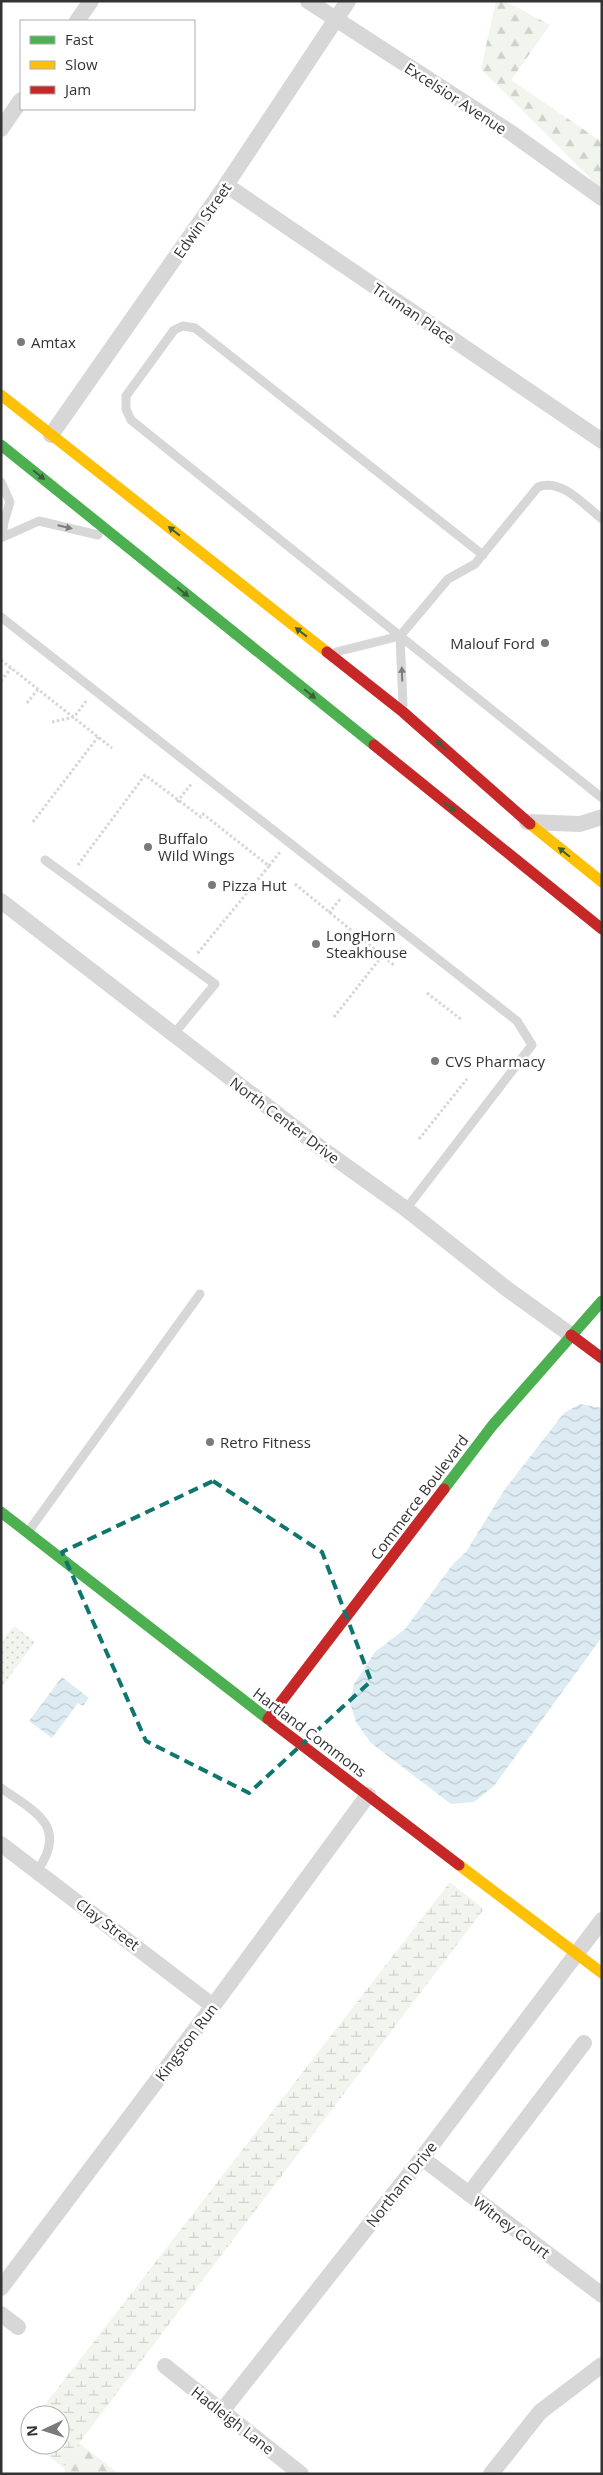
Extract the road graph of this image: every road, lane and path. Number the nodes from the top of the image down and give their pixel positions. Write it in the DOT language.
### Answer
graph roads {
  1 [pos="91,1"];
  2 [pos="308,1"];
  3 [pos="348,1"];
  4 [pos="78,20"];
  5 [pos="335,21"];
  6 [pos="20,101"];
  7 [pos="1,129"];
  8 [pos="226,185"];
  9 [pos="602,198"];
  10 [pos="1,395"];
  11 [pos="51,435"];
  12 [pos="602,441"];
  13 [pos="1,444"];
  14 [pos="1,482"];
  15 [pos="602,519"];
  16 [pos="2,537"];
  17 [pos="118,539"];
  18 [pos="483,555"];
  19 [pos="1,617"];
  20 [pos="400,636"];
  21 [pos="329,654"];
  22 [pos="1,660"];
  23 [pos="10,668"];
  24 [pos="1,681"];
  25 [pos="38,689"];
  26 [pos="94,690"];
  27 [pos="27,703"];
  28 [pos="403,712"];
  29 [pos="74,717"];
  30 [pos="52,722"];
  31 [pos="98,737"];
  32 [pos="112,748"];
  33 [pos="200,772"];
  34 [pos="602,798"];
  35 [pos="178,801"];
  36 [pos="602,818"];
  37 [pos="33,822"];
  38 [pos="527,822"];
  39 [pos="45,860"];
  40 [pos="81,868"];
  41 [pos="602,882"];
  42 [pos="295,884"];
  43 [pos="554,891"];
  44 [pos="1,901"];
  45 [pos="602,929"];
  46 [pos="590,934"];
  47 [pos="198,954"];
  48 [pos="382,956"];
  49 [pos="395,966"];
  50 [pos="427,993"];
  51 [pos="334,1017"];
  52 [pos="462,1020"];
  53 [pos="174,1035"];
  54 [pos="467,1079"];
  55 [pos="419,1139"];
  56 [pos="406,1209"];
  57 [pos="200,1294"];
  58 [pos="602,1301"];
  59 [pos="571,1335"];
  60 [pos="602,1358"];
  61 [pos="1,1512"];
  62 [pos="28,1532"];
  63 [pos="268,1719"];
  64 [pos="1,1788"];
  65 [pos="368,1795"];
  66 [pos="1,1844"];
  67 [pos="37,1871"];
  68 [pos="602,1920"];
  69 [pos="576,1954"];
  70 [pos="602,1973"];
  71 [pos="213,2006"];
  72 [pos="584,2043"];
  73 [pos="422,2158"];
  74 [pos="469,2194"];
  75 [pos="1,2288"];
  76 [pos="602,2296"];
  77 [pos="1,2314"];
  78 [pos="18,2327"];
  79 [pos="602,2365"];
  80 [pos="165,2366"];
  81 [pos="222,2411"];
  82 [pos="301,2474"];
  83 [pos="491,2474"];
  1 -- 4 [label="street"];
  2 -- 5 [label="street, Excelsior Avenue"];
  3 -- 5 [label="street, Edwin Street"];
  5 -- 8 [label="street, Edwin Street"];
  5 -- 9 [label="street, Excelsior Avenue"];
  6 -- 7 [label="street"];
  8 -- 11 [label="street, Edwin Street"];
  8 -- 12 [label="street, Truman Place"];
  10 -- 11 [label="main road"];
  21 -- 11 [label="main road, one-way"];
  13 -- 17 [label="main road, one-way"];
  14 -- 16 [label="lane"];
  15 -- 18 [label="lane"];
  16 -- 17 [label="lane, one-way"];
  17 -- 43 [label="main road, one-way"];
  18 -- 20 [label="lane"];
  18 -- 20 [label="lane"];
  19 -- 26 [label="lane"];
  20 -- 21 [label="lane"];
  28 -- 20 [label="lane, one-way"];
  20 -- 34 [label="lane"];
  21 -- 28 [label="main road"];
  22 -- 23 [label="path"];
  23 -- 24 [label="path"];
  23 -- 25 [label="path"];
  25 -- 27 [label="path"];
  25 -- 29 [label="path"];
  26 -- 29 [label="path"];
  26 -- 33 [label="lane"];
  38 -- 28 [label="main road, one-way"];
  29 -- 30 [label="path"];
  29 -- 31 [label="path"];
  31 -- 32 [label="path"];
  31 -- 37 [label="path"];
  33 -- 35 [label="path"];
  33 -- 56 [label="lane"];
  35 -- 40 [label="path"];
  35 -- 47 [label="path"];
  36 -- 38 [label="street"];
  41 -- 38 [label="main road, one-way"];
  39 -- 53 [label="lane"];
  42 -- 48 [label="path"];
  43 -- 45 [label="main road"];
  43 -- 46 [label="main road"];
  44 -- 53 [label="street, North Center Drive"];
  48 -- 49 [label="path"];
  48 -- 51 [label="path"];
  50 -- 52 [label="path"];
  53 -- 56 [label="street, North Center Drive"];
  54 -- 55 [label="path"];
  56 -- 59 [label="street, North Center Drive"];
  57 -- 62 [label="lane"];
  58 -- 59 [label="main road, Commerce Boulevard"];
  59 -- 60 [label="main road"];
  59 -- 63 [label="main road, Commerce Boulevard"];
  61 -- 62 [label="main road, Hartland Commons"];
  62 -- 63 [label="main road, Hartland Commons"];
  63 -- 65 [label="main road, Hartland Commons"];
  64 -- 67 [label="lane"];
  65 -- 69 [label="main road, Hartland Commons"];
  65 -- 71 [label="street, Kingston Run"];
  66 -- 67 [label="street, Clay Street"];
  67 -- 71 [label="street, Clay Street"];
  68 -- 69 [label="street, Northam Drive"];
  69 -- 70 [label="main road, Hartland Commons"];
  69 -- 73 [label="street, Northam Drive"];
  71 -- 75 [label="street, Kingston Run"];
  72 -- 74 [label="street"];
  73 -- 74 [label="street, Witney Court"];
  73 -- 81 [label="street, Northam Drive"];
  74 -- 76 [label="street, Witney Court"];
  77 -- 78 [label="street"];
  79 -- 83 [label="street"];
  80 -- 81 [label="street, Hadleigh Lane"];
  81 -- 82 [label="street, Hadleigh Lane"];
}
